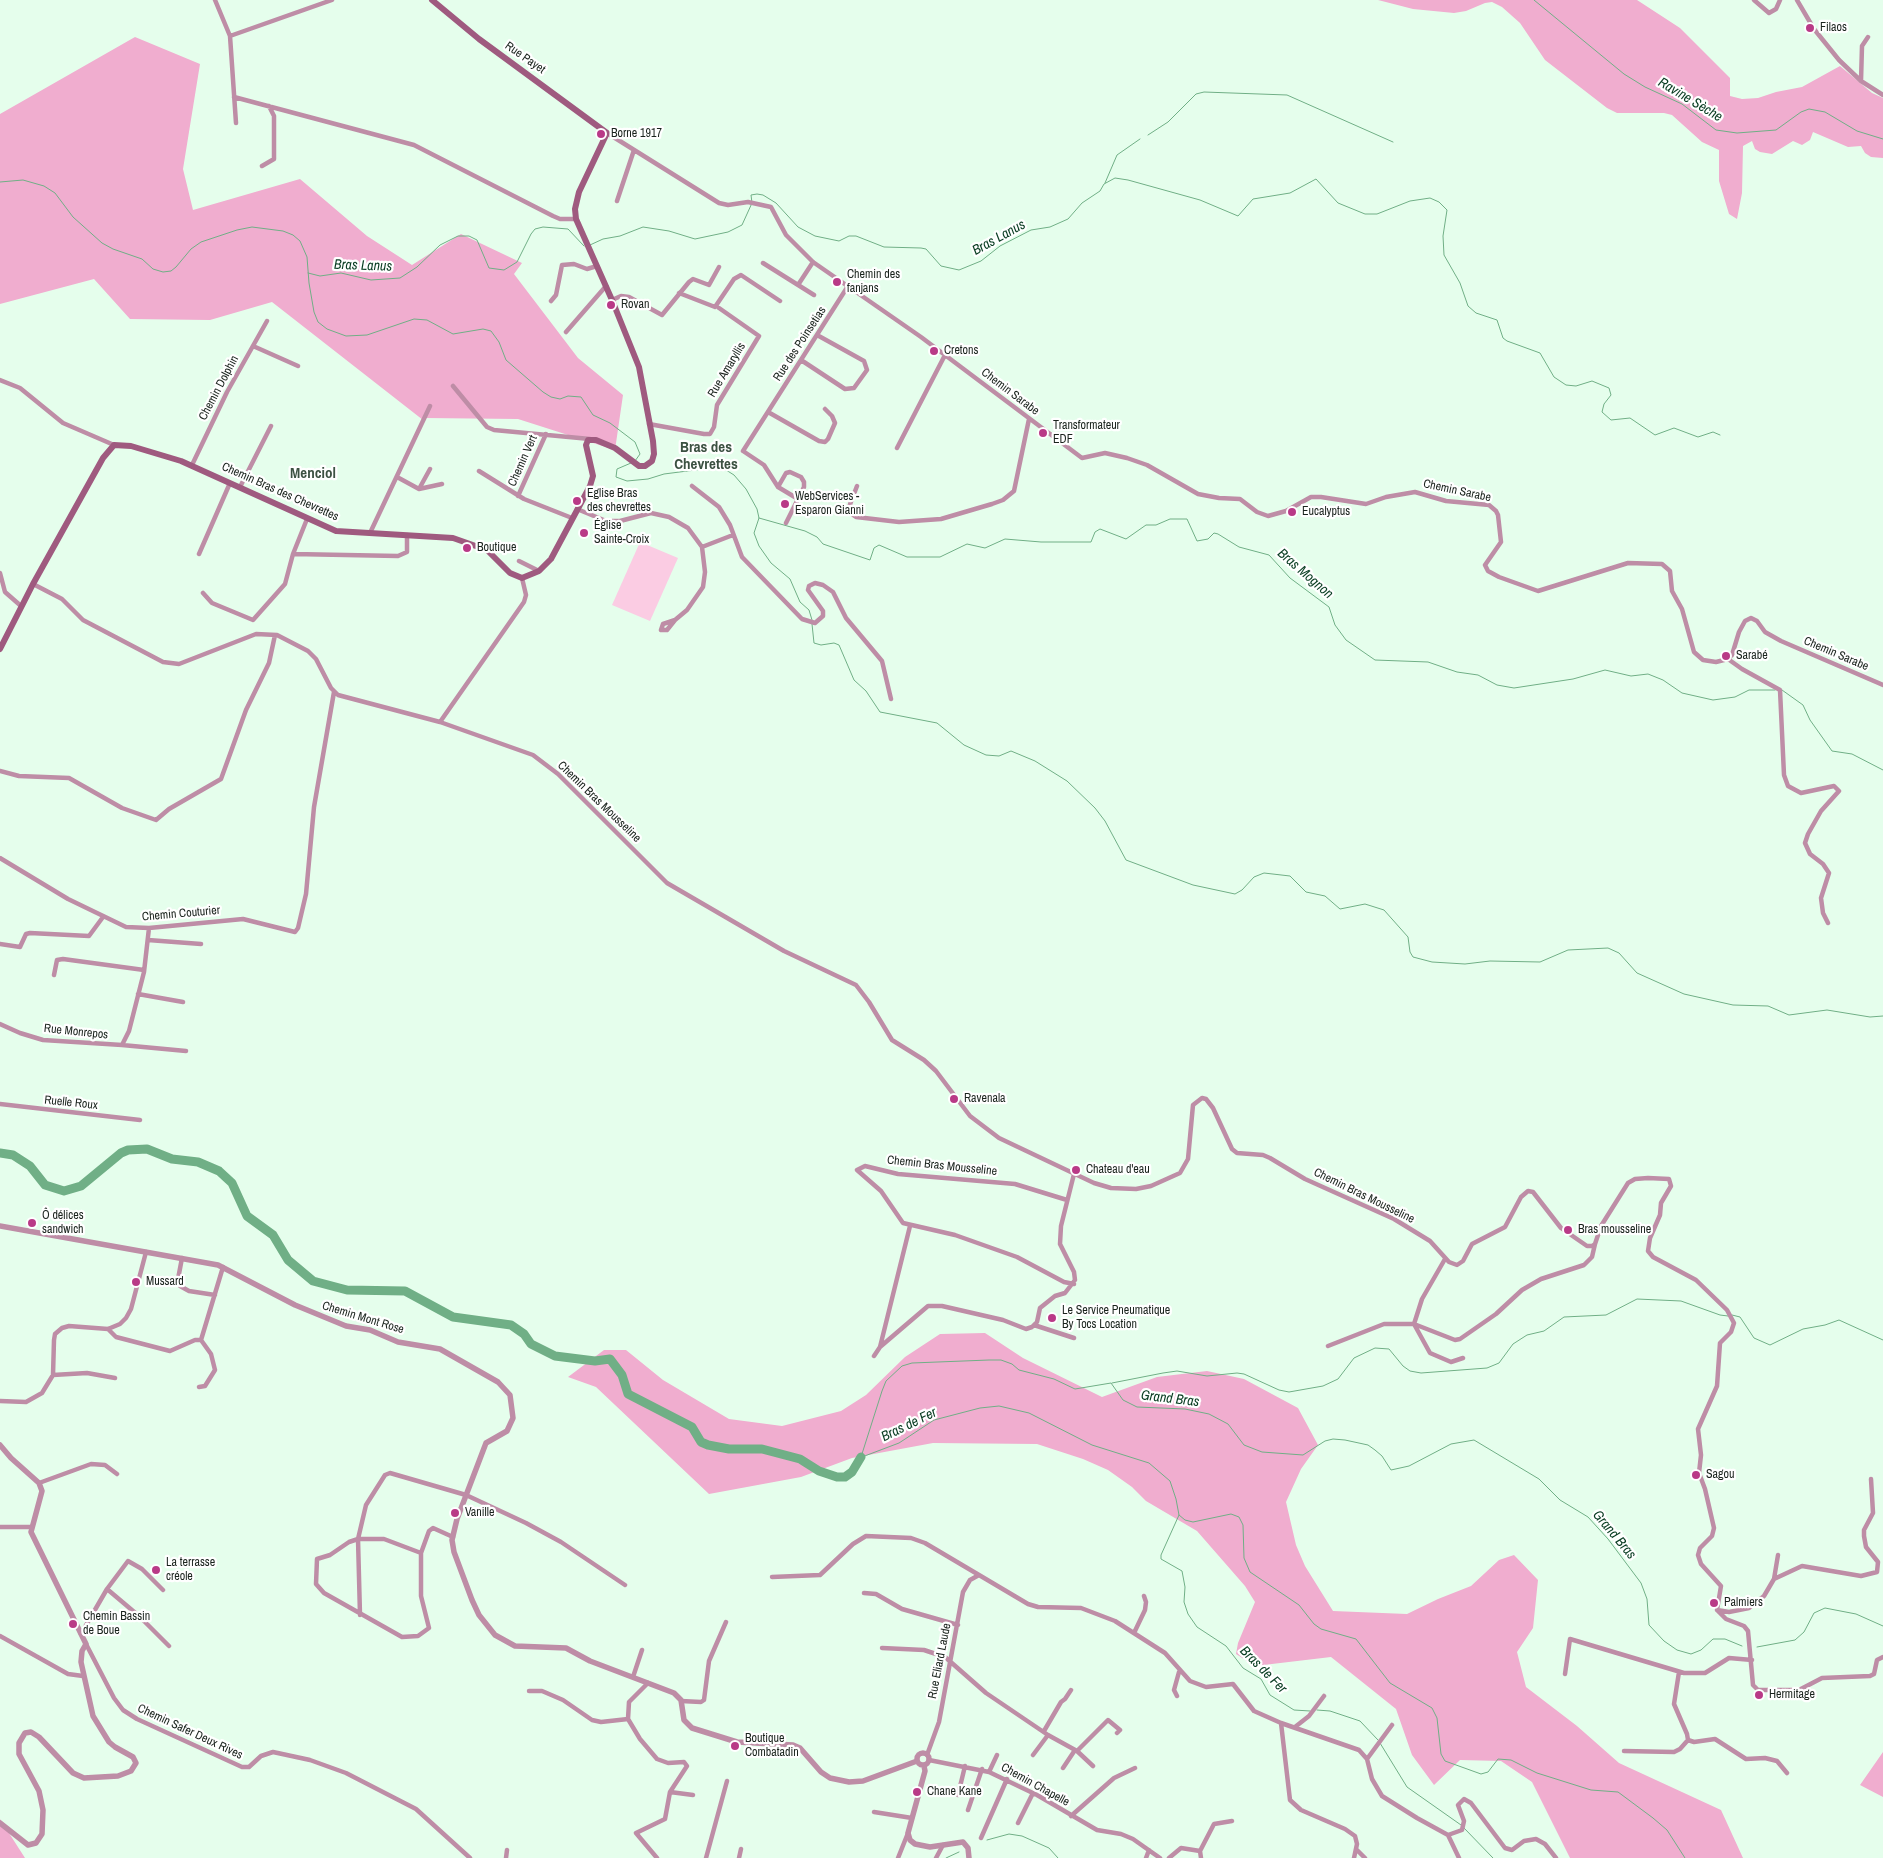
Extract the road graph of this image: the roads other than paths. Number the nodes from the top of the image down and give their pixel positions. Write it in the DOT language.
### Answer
graph roads {
  1 [pos="214,0"];
  2 [pos="332,0"];
  3 [pos="432,0"];
  4 [pos="1754,0"];
  5 [pos="1780,0"];
  6 [pos="1797,0"];
  7 [pos="230,36"];
  8 [pos="1868,37"];
  9 [pos="1861,81"];
  10 [pos="1883,95"];
  11 [pos="234,97"];
  12 [pos="269,106"];
  13 [pos="236,123"];
  14 [pos="606,132"];
  15 [pos="634,150"];
  16 [pos="262,166"];
  17 [pos="617,201"];
  18 [pos="576,219"];
  19 [pos="813,262"];
  20 [pos="763,263"];
  21 [pos="596,266"];
  22 [pos="719,268"];
  23 [pos="798,285"];
  24 [pos="606,286"];
  25 [pos="848,286"];
  26 [pos="679,293"];
  27 [pos="814,295"];
  28 [pos="612,300"];
  29 [pos="551,301"];
  30 [pos="780,301"];
  31 [pos="719,308"];
  32 [pos="267,321"];
  33 [pos="566,332"];
  34 [pos="817,335"];
  35 [pos="253,346"];
  36 [pos="945,354"];
  37 [pos="801,360"];
  38 [pos="298,366"];
  39 [pos="0,380"];
  40 [pos="453,386"];
  41 [pos="430,406"];
  42 [pos="825,409"];
  43 [pos="768,412"];
  44 [pos="1029,419"];
  45 [pos="649,424"];
  46 [pos="271,426"];
  47 [pos="546,434"];
  48 [pos="593,439"];
  49 [pos="114,445"];
  50 [pos="897,448"];
  51 [pos="192,465"];
  52 [pos="430,469"];
  53 [pos="479,471"];
  54 [pos="397,477"];
  55 [pos="230,483"];
  56 [pos="442,484"];
  57 [pos="692,486"];
  58 [pos="857,486"];
  59 [pos="240,487"];
  60 [pos="778,487"];
  61 [pos="419,488"];
  62 [pos="518,496"];
  63 [pos="798,499"];
  64 [pos="577,509"];
  65 [pos="572,518"];
  66 [pos="307,519"];
  67 [pos="786,523"];
  68 [pos="370,533"];
  69 [pos="407,535"];
  70 [pos="733,535"];
  71 [pos="702,547"];
  72 [pos="199,554"];
  73 [pos="293,554"];
  74 [pos="519,561"];
  75 [pos="538,571"];
  76 [pos="0,573"];
  77 [pos="522,578"];
  78 [pos="33,584"];
  79 [pos="203,593"];
  80 [pos="21,606"];
  81 [pos="675,620"];
  82 [pos="275,634"];
  83 [pos="0,649"];
  84 [pos="1728,659"];
  85 [pos="1883,685"];
  86 [pos="334,692"];
  87 [pos="891,699"];
  88 [pos="440,722"];
  89 [pos="0,771"];
  90 [pos="0,858"];
  91 [pos="102,917"];
  92 [pos="1828,923"];
  93 [pos="149,928"];
  94 [pos="148,940"];
  95 [pos="0,944"];
  96 [pos="201,944"];
  97 [pos="144,970"];
  98 [pos="54,975"];
  99 [pos="138,994"];
  100 [pos="183,1002"];
  101 [pos="0,1024"];
  102 [pos="122,1045"];
  103 [pos="186,1051"];
  104 [pos="0,1104"];
  105 [pos="140,1120"];
  106 [pos="1074,1174"];
  107 [pos="1067,1200"];
  108 [pos="0,1226"];
  109 [pos="910,1226"];
  110 [pos="1595,1244"];
  111 [pos="146,1252"];
  112 [pos="182,1258"];
  113 [pos="1445,1259"];
  114 [pos="223,1267"];
  115 [pos="1074,1284"];
  116 [pos="215,1295"];
  117 [pos="1414,1324"];
  118 [pos="1034,1326"];
  119 [pos="108,1329"];
  120 [pos="1074,1338"];
  121 [pos="200,1340"];
  122 [pos="1328,1346"];
  123 [pos="880,1347"];
  124 [pos="874,1356"];
  125 [pos="1463,1358"];
  126 [pos="53,1376"];
  127 [pos="115,1378"];
  128 [pos="199,1387"];
  129 [pos="0,1401"];
  130 [pos="0,1445"];
  131 [pos="117,1474"];
  132 [pos="1871,1479"];
  133 [pos="39,1483"];
  134 [pos="466,1495"];
  135 [pos="31,1526"];
  136 [pos="0,1527"];
  137 [pos="452,1537"];
  138 [pos="358,1539"];
  139 [pos="421,1553"];
  140 [pos="1778,1555"];
  141 [pos="979,1575"];
  142 [pos="772,1578"];
  143 [pos="1774,1579"];
  144 [pos="625,1585"];
  145 [pos="107,1589"];
  146 [pos="163,1590"];
  147 [pos="864,1593"];
  148 [pos="1144,1596"];
  149 [pos="1717,1610"];
  150 [pos="360,1615"];
  151 [pos="726,1622"];
  152 [pos="958,1625"];
  153 [pos="1134,1633"];
  154 [pos="81,1634"];
  155 [pos="0,1636"];
  156 [pos="86,1644"];
  157 [pos="169,1646"];
  158 [pos="882,1648"];
  159 [pos="642,1650"];
  160 [pos="1883,1657"];
  161 [pos="949,1660"];
  162 [pos="1752,1660"];
  163 [pos="1179,1672"];
  164 [pos="1679,1672"];
  165 [pos="1565,1674"];
  166 [pos="83,1676"];
  167 [pos="633,1677"];
  168 [pos="648,1683"];
  169 [pos="1071,1690"];
  170 [pos="529,1691"];
  171 [pos="1177,1696"];
  172 [pos="1324,1696"];
  173 [pos="682,1702"];
  174 [pos="628,1719"];
  175 [pos="1281,1723"];
  176 [pos="1392,1725"];
  177 [pos="1295,1727"];
  178 [pos="1120,1730"];
  179 [pos="1046,1733"];
  180 [pos="1688,1740"];
  181 [pos="1076,1750"];
  182 [pos="1624,1751"];
  183 [pos="997,1755"];
  184 [pos="1033,1755"];
  185 [pos="928,1757"];
  186 [pos="1366,1759"];
  187 [pos="917,1760"];
  188 [pos="924,1766"];
  189 [pos="965,1766"];
  190 [pos="1093,1766"];
  191 [pos="1063,1768"];
  192 [pos="1135,1768"];
  193 [pos="982,1769"];
  194 [pos="989,1772"];
  195 [pos="1787,1773"];
  196 [pos="1007,1780"];
  197 [pos="727,1781"];
  198 [pos="670,1792"];
  199 [pos="1033,1793"];
  200 [pos="693,1795"];
  201 [pos="958,1795"];
  202 [pos="968,1810"];
  203 [pos="874,1812"];
  204 [pos="1071,1816"];
  205 [pos="912,1818"];
  206 [pos="1232,1821"];
  207 [pos="0,1823"];
  208 [pos="1018,1823"];
  209 [pos="908,1833"];
  210 [pos="1448,1835"];
  211 [pos="981,1838"];
  212 [pos="943,1845"];
  213 [pos="507,1850"];
  214 [pos="741,1850"];
  215 [pos="1150,1850"];
  216 [pos="1357,1850"];
  217 [pos="1200,1851"];
  218 [pos="968,1857"];
  219 [pos="470,1858"];
  220 [pos="506,1858"];
  221 [pos="657,1858"];
  222 [pos="706,1858"];
  223 [pos="739,1858"];
  224 [pos="898,1858"];
  225 [pos="936,1858"];
  226 [pos="1146,1858"];
  227 [pos="1160,1858"];
  228 [pos="1169,1858"];
  229 [pos="1201,1858"];
  230 [pos="1354,1858"];
  231 [pos="1365,1858"];
  232 [pos="1459,1858"];
  233 [pos="1556,1858"];
  1 -- 7 [label="street"];
  2 -- 7 [label="street"];
  3 -- 14 [label="main road, Rue Payet"];
  4 -- 5 [label="street"];
  6 -- 9 [label="street"];
  7 -- 11 [label="street"];
  8 -- 9 [label="street"];
  9 -- 10 [label="street"];
  11 -- 12 [label="street"];
  11 -- 13 [label="street"];
  12 -- 16 [label="street"];
  12 -- 18 [label="street"];
  14 -- 15 [label="street, Chemin Sarabe"];
  14 -- 18 [label="main road"];
  15 -- 17 [label="street"];
  15 -- 19 [label="street, Chemin Sarabe"];
  18 -- 21 [label="main road"];
  19 -- 23 [label="street"];
  19 -- 25 [label="street, Chemin Sarabe"];
  20 -- 23 [label="street"];
  21 -- 24 [label="main road"];
  21 -- 29 [label="street"];
  22 -- 26 [label="street"];
  23 -- 27 [label="street"];
  24 -- 28 [label="main road"];
  24 -- 33 [label="street"];
  25 -- 34 [label="street, Rue des Poinsetias"];
  25 -- 36 [label="street, Chemin Sarabe"];
  26 -- 28 [label="street"];
  26 -- 30 [label="street"];
  28 -- 45 [label="main road"];
  31 -- 45 [label="street, Rue Amaryllis"];
  32 -- 35 [label="street, Chemin Dolphin"];
  34 -- 37 [label="street, Rue des Poinsetias"];
  34 -- 37 [label="street"];
  35 -- 38 [label="street"];
  35 -- 51 [label="street, Chemin Dolphin"];
  36 -- 44 [label="street, Chemin Sarabe"];
  36 -- 50 [label="street"];
  37 -- 43 [label="street, Rue des Poinsetias"];
  39 -- 49 [label="street"];
  40 -- 47 [label="street, Chemin Vert"];
  41 -- 54 [label="street"];
  42 -- 43 [label="street"];
  43 -- 60 [label="street, Rue des Poinsetias"];
  44 -- 58 [label="street"];
  44 -- 84 [label="street, Chemin Sarabe"];
  45 -- 48 [label="main road"];
  46 -- 59 [label="street"];
  47 -- 48 [label="street, Chemin Vert"];
  47 -- 62 [label="street, Chemin Vert"];
  48 -- 64 [label="main road"];
  49 -- 51 [label="main road, Chemin Bras des Chevrettes"];
  49 -- 78 [label="main road"];
  51 -- 55 [label="main road, Chemin Bras des Chevrettes"];
  52 -- 61 [label="street"];
  53 -- 62 [label="street"];
  54 -- 61 [label="street"];
  54 -- 68 [label="street"];
  55 -- 59 [label="main road, Chemin Bras des Chevrettes"];
  55 -- 72 [label="street"];
  56 -- 61 [label="street"];
  57 -- 70 [label="street"];
  59 -- 66 [label="main road, Chemin Bras des Chevrettes"];
  60 -- 63 [label="street"];
  60 -- 63 [label="street"];
  62 -- 65 [label="street"];
  63 -- 67 [label="street"];
  64 -- 65 [label="main road"];
  64 -- 71 [label="street"];
  65 -- 75 [label="main road"];
  66 -- 68 [label="main road, Chemin Bras des Chevrettes"];
  66 -- 73 [label="street"];
  68 -- 69 [label="main road, Chemin Bras des Chevrettes"];
  69 -- 73 [label="street"];
  69 -- 77 [label="main road, Chemin Bras des Chevrettes"];
  70 -- 71 [label="street"];
  70 -- 87 [label="street"];
  71 -- 81 [label="street"];
  73 -- 79 [label="street"];
  74 -- 75 [label="street"];
  75 -- 77 [label="main road"];
  76 -- 80 [label="street"];
  77 -- 88 [label="street"];
  78 -- 80 [label="main road"];
  78 -- 82 [label="street"];
  80 -- 83 [label="main road"];
  82 -- 86 [label="street"];
  82 -- 89 [label="street"];
  84 -- 85 [label="street, Chemin Sarabe"];
  84 -- 92 [label="street"];
  86 -- 88 [label="street, Chemin Bras Mousseline"];
  86 -- 93 [label="street, Chemin Couturier"];
  88 -- 106 [label="street, Chemin Bras Mousseline"];
  90 -- 91 [label="street, Chemin Couturier"];
  91 -- 93 [label="street, Chemin Couturier"];
  91 -- 95 [label="street"];
  93 -- 94 [label="street, Rue Monrepos"];
  94 -- 96 [label="street"];
  94 -- 97 [label="street, Rue Monrepos"];
  97 -- 98 [label="street"];
  97 -- 99 [label="street, Rue Monrepos"];
  99 -- 100 [label="street"];
  99 -- 102 [label="street, Rue Monrepos"];
  101 -- 102 [label="street, Rue Monrepos"];
  102 -- 103 [label="street"];
  104 -- 105 [label="street, Ruelle Roux"];
  106 -- 107 [label="street"];
  106 -- 113 [label="street, Chemin Bras Mousseline"];
  107 -- 109 [label="street, Chemin Bras Mousseline"];
  107 -- 115 [label="street"];
  108 -- 111 [label="street, Chemin Mont Rose"];
  109 -- 115 [label="street"];
  109 -- 123 [label="street"];
  110 -- 113 [label="street"];
  110 -- 117 [label="street"];
  110 -- 149 [label="street"];
  111 -- 112 [label="street, Chemin Mont Rose"];
  111 -- 119 [label="street"];
  112 -- 114 [label="street, Chemin Mont Rose"];
  112 -- 116 [label="street"];
  113 -- 117 [label="street"];
  114 -- 116 [label="street"];
  114 -- 134 [label="street, Chemin Mont Rose"];
  115 -- 118 [label="street"];
  116 -- 121 [label="street"];
  117 -- 122 [label="street"];
  117 -- 125 [label="street"];
  118 -- 120 [label="street"];
  118 -- 123 [label="street"];
  119 -- 121 [label="street"];
  119 -- 126 [label="street"];
  121 -- 128 [label="street"];
  123 -- 124 [label="street"];
  126 -- 127 [label="street"];
  126 -- 129 [label="street"];
  130 -- 133 [label="street"];
  131 -- 133 [label="street"];
  132 -- 143 [label="street"];
  133 -- 135 [label="street"];
  134 -- 137 [label="street, Chemin Mont Rose"];
  134 -- 138 [label="street"];
  134 -- 144 [label="street"];
  135 -- 136 [label="street"];
  135 -- 154 [label="street"];
  137 -- 139 [label="street"];
  137 -- 167 [label="street"];
  138 -- 139 [label="street"];
  138 -- 150 [label="street"];
  138 -- 150 [label="street"];
  139 -- 150 [label="street"];
  140 -- 143 [label="street"];
  141 -- 142 [label="street"];
  141 -- 152 [label="street, Rue Eliard Laude"];
  141 -- 153 [label="street"];
  143 -- 149 [label="street"];
  145 -- 146 [label="street"];
  145 -- 154 [label="street"];
  145 -- 157 [label="street"];
  147 -- 152 [label="street"];
  148 -- 153 [label="street"];
  149 -- 162 [label="street"];
  151 -- 173 [label="street"];
  152 -- 161 [label="street, Rue Eliard Laude"];
  153 -- 163 [label="street"];
  154 -- 156 [label="street"];
  155 -- 166 [label="street"];
  156 -- 166 [label="street"];
  156 -- 219 [label="street, Chemin Safer Deux Rives"];
  158 -- 161 [label="street"];
  159 -- 167 [label="street"];
  160 -- 162 [label="street"];
  161 -- 179 [label="street"];
  161 -- 185 [label="street, Rue Eliard Laude"];
  162 -- 164 [label="street"];
  163 -- 171 [label="street"];
  163 -- 175 [label="street"];
  164 -- 165 [label="street"];
  164 -- 180 [label="street"];
  166 -- 207 [label="street"];
  167 -- 168 [label="street"];
  168 -- 173 [label="street"];
  168 -- 174 [label="street"];
  169 -- 179 [label="street"];
  170 -- 174 [label="street"];
  172 -- 177 [label="street"];
  173 -- 187 [label="street"];
  174 -- 198 [label="street"];
  175 -- 177 [label="street"];
  175 -- 216 [label="street"];
  176 -- 186 [label="street"];
  177 -- 186 [label="street"];
  178 -- 181 [label="street"];
  179 -- 181 [label="street"];
  179 -- 184 [label="street"];
  180 -- 182 [label="street"];
  180 -- 195 [label="street"];
  181 -- 190 [label="street"];
  181 -- 191 [label="street"];
  183 -- 194 [label="street, Chemin Chapelle"];
  185 -- 187 [label="street"];
  185 -- 188 [label="street"];
  185 -- 189 [label="street, Chemin Chapelle"];
  186 -- 210 [label="street"];
  187 -- 188 [label="street"];
  188 -- 205 [label="street"];
  189 -- 193 [label="street, Chemin Chapelle"];
  189 -- 201 [label="street"];
  192 -- 204 [label="street, Chemin Chapelle"];
  193 -- 194 [label="street, Chemin Chapelle"];
  193 -- 202 [label="street, Chemin Chapelle"];
  194 -- 196 [label="street, Chemin Chapelle"];
  196 -- 199 [label="street, Chemin Chapelle"];
  196 -- 211 [label="street"];
  197 -- 222 [label="street"];
  198 -- 200 [label="street"];
  198 -- 221 [label="street"];
  199 -- 204 [label="street, Chemin Chapelle"];
  199 -- 208 [label="street"];
  203 -- 205 [label="street"];
  204 -- 215 [label="street, Chemin Chapelle"];
  205 -- 209 [label="street"];
  206 -- 217 [label="street"];
  209 -- 212 [label="street"];
  209 -- 224 [label="street"];
  210 -- 232 [label="street"];
  210 -- 233 [label="street"];
  212 -- 218 [label="street"];
  212 -- 225 [label="street"];
  213 -- 220 [label="street"];
  214 -- 223 [label="street"];
  215 -- 226 [label="street"];
  215 -- 227 [label="street, Chemin Chapelle"];
  216 -- 230 [label="street"];
  216 -- 231 [label="street"];
  217 -- 228 [label="street"];
  217 -- 229 [label="street"];
}
